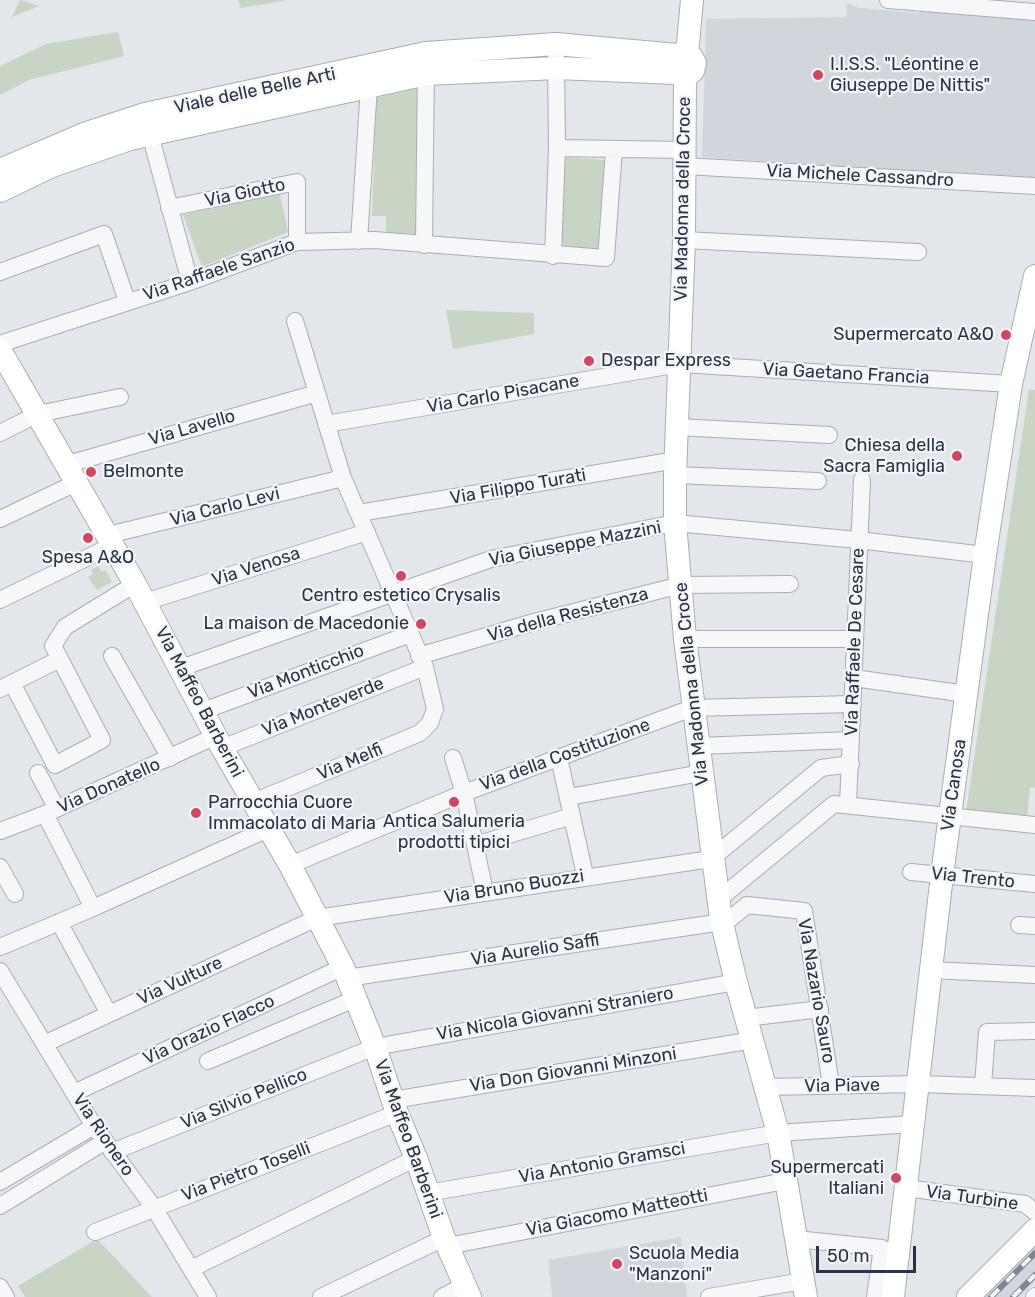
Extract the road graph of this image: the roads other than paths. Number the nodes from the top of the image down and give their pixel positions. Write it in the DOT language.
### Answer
graph roads {
  1 [pos="692,0"];
  2 [pos="888,0"];
  3 [pos="1035,12"];
  4 [pos="556,44"];
  5 [pos="427,63"];
  6 [pos="681,65"];
  7 [pos="557,68"];
  8 [pos="367,77"];
  9 [pos="148,124"];
  10 [pos="557,148"];
  11 [pos="614,149"];
  12 [pos="685,158"];
  13 [pos="0,170"];
  14 [pos="1035,186"];
  15 [pos="0,190"];
  16 [pos="169,208"];
  17 [pos="359,240"];
  18 [pos="684,240"];
  19 [pos="297,242"];
  20 [pos="424,245"];
  21 [pos="918,252"];
  22 [pos="553,256"];
  23 [pos="0,272"];
  24 [pos="1035,276"];
  25 [pos="190,282"];
  26 [pos="127,301"];
  27 [pos="295,321"];
  28 [pos="1030,324"];
  29 [pos="0,344"];
  30 [pos="0,350"];
  31 [pos="680,364"];
  32 [pos="7,375"];
  33 [pos="1011,384"];
  34 [pos="317,393"];
  35 [pos="120,397"];
  36 [pos="38,414"];
  37 [pos="326,424"];
  38 [pos="678,427"];
  39 [pos="0,433"];
  40 [pos="829,435"];
  41 [pos="675,467"];
  42 [pos="73,473"];
  43 [pos="343,478"];
  44 [pos="862,480"];
  45 [pos="818,481"];
  46 [pos="359,513"];
  47 [pos="0,519"];
  48 [pos="675,523"];
  49 [pos="367,532"];
  50 [pos="110,540"];
  51 [pos="858,540"];
  52 [pos="985,555"];
  53 [pos="790,584"];
  54 [pos="681,585"];
  55 [pos="140,593"];
  56 [pos="393,593"];
  57 [pos="0,600"];
  58 [pos="410,634"];
  59 [pos="685,639"];
  60 [pos="855,639"];
  61 [pos="112,656"];
  62 [pos="60,659"];
  63 [pos="422,661"];
  64 [pos="181,668"];
  65 [pos="854,678"];
  66 [pos="6,686"];
  67 [pos="966,694"];
  68 [pos="853,704"];
  69 [pos="692,708"];
  70 [pos="203,711"];
  71 [pos="851,740"];
  72 [pos="219,742"];
  73 [pos="698,746"];
  74 [pos="170,758"];
  75 [pos="453,758"];
  76 [pos="559,758"];
  77 [pos="850,764"];
  78 [pos="38,773"];
  79 [pos="701,773"];
  80 [pos="464,793"];
  81 [pos="569,797"];
  82 [pos="253,802"];
  83 [pos="848,804"];
  84 [pos="51,812"];
  85 [pos="951,815"];
  86 [pos="572,816"];
  87 [pos="1035,825"];
  88 [pos="268,829"];
  89 [pos="0,831"];
  90 [pos="475,845"];
  91 [pos="711,859"];
  92 [pos="290,865"];
  93 [pos="0,867"];
  94 [pos="911,872"];
  95 [pos="585,876"];
  96 [pos="942,876"];
  97 [pos="1035,884"];
  98 [pos="485,892"];
  99 [pos="15,894"];
  100 [pos="93,908"];
  101 [pos="720,914"];
  102 [pos="317,918"];
  103 [pos="59,922"];
  104 [pos="0,947"];
  105 [pos="931,970"];
  106 [pos="0,972"];
  107 [pos="1035,975"];
  108 [pos="348,981"];
  109 [pos="736,982"];
  110 [pos="820,1009"];
  111 [pos="109,1014"];
  112 [pos="746,1018"];
  113 [pos="1035,1031"];
  114 [pos="753,1040"];
  115 [pos="44,1044"];
  116 [pos="375,1047"];
  117 [pos="208,1061"];
  118 [pos="919,1084"];
  119 [pos="831,1085"];
  120 [pos="982,1085"];
  121 [pos="766,1088"];
  122 [pos="1035,1088"];
  123 [pos="74,1093"];
  124 [pos="395,1106"];
  125 [pos="914,1124"];
  126 [pos="94,1126"];
  127 [pos="778,1133"];
  128 [pos="108,1147"];
  129 [pos="416,1158"];
  130 [pos="785,1181"];
  131 [pos="0,1182"];
  132 [pos="427,1192"];
  133 [pos="906,1197"];
  134 [pos="0,1206"];
  135 [pos="154,1208"];
  136 [pos="1035,1212"];
  137 [pos="1035,1230"];
  138 [pos="95,1232"];
  139 [pos="796,1239"];
  140 [pos="446,1242"];
  141 [pos="191,1269"];
  142 [pos="0,1287"];
  143 [pos="805,1289"];
  144 [pos="467,1291"];
  145 [pos="6,1297"];
  146 [pos="208,1297"];
  147 [pos="321,1297"];
  148 [pos="442,1297"];
  149 [pos="709,1297"];
  150 [pos="875,1297"];
  151 [pos="893,1297"];
  152 [pos="968,1297"];
  1 -- 6 [label="street, Via Madonna della Croce"];
  2 -- 3 [label="street"];
  4 -- 5 [label="street, Viale delle Belle Arti"];
  4 -- 6 [label="street, Viale delle Belle Arti"];
  4 -- 7 [label="street"];
  5 -- 7 [label="street, Viale delle Belle Arti"];
  5 -- 8 [label="street, Viale delle Belle Arti"];
  5 -- 20 [label="street"];
  6 -- 7 [label="street, Viale delle Belle Arti"];
  6 -- 12 [label="street, Via Madonna della Croce"];
  7 -- 10 [label="street"];
  8 -- 9 [label="street, Viale delle Belle Arti"];
  8 -- 17 [label="street"];
  9 -- 13 [label="street, Viale delle Belle Arti"];
  9 -- 15 [label="street, Viale delle Belle Arti"];
  9 -- 16 [label="street"];
  10 -- 11 [label="street, Via Michele Cassandro"];
  10 -- 22 [label="street"];
  11 -- 12 [label="street, Via Michele Cassandro"];
  11 -- 22 [label="street, Via Raffaele Sanzio"];
  12 -- 14 [label="street, Via Michele Cassandro"];
  12 -- 18 [label="street, Via Madonna della Croce"];
  16 -- 19 [label="street, Via Giotto"];
  16 -- 25 [label="street"];
  17 -- 19 [label="street, Via Raffaele Sanzio"];
  17 -- 20 [label="street, Via Raffaele Sanzio"];
  18 -- 21 [label="street"];
  18 -- 31 [label="street, Via Madonna della Croce"];
  19 -- 25 [label="street, Via Raffaele Sanzio"];
  20 -- 22 [label="street, Via Raffaele Sanzio"];
  23 -- 26 [label="street"];
  24 -- 28 [label="street, Via Canosa"];
  25 -- 26 [label="street, Via Raffaele Sanzio"];
  26 -- 29 [label="street, Via Raffaele Sanzio"];
  27 -- 34 [label="street"];
  28 -- 33 [label="street, Via Canosa"];
  30 -- 32 [label="street, Via Maffeo Barberini"];
  31 -- 33 [label="street, Via Gaetano Francia"];
  31 -- 37 [label="street, Via Carlo Pisacane"];
  31 -- 38 [label="street, Via Madonna della Croce"];
  32 -- 36 [label="street, Via Maffeo Barberini"];
  33 -- 52 [label="street, Via Canosa"];
  34 -- 37 [label="street"];
  34 -- 42 [label="street, Via Lavello"];
  35 -- 36 [label="street"];
  36 -- 39 [label="street"];
  36 -- 42 [label="street, Via Maffeo Barberini"];
  37 -- 43 [label="street"];
  38 -- 40 [label="street"];
  38 -- 41 [label="street, Via Madonna della Croce"];
  41 -- 45 [label="street, Via Filippo Turati"];
  41 -- 46 [label="street, Via Filippo Turati"];
  41 -- 48 [label="street, Via Madonna della Croce"];
  42 -- 47 [label="street, Via Lavello"];
  42 -- 50 [label="street, Via Maffeo Barberini"];
  43 -- 46 [label="street"];
  43 -- 50 [label="street, Via Carlo Levi"];
  44 -- 51 [label="street, Via Raffaele De Cesare"];
  46 -- 49 [label="street"];
  48 -- 51 [label="street, Via Giuseppe Mazzini"];
  48 -- 54 [label="street, Via Madonna della Croce"];
  48 -- 56 [label="street, Via Giuseppe Mazzini"];
  49 -- 55 [label="street, Via Venosa"];
  49 -- 56 [label="street"];
  50 -- 55 [label="street, Via Maffeo Barberini"];
  50 -- 57 [label="street, Via Carlo Levi"];
  51 -- 52 [label="street, Via Giuseppe Mazzini"];
  51 -- 60 [label="street, Via Raffaele De Cesare"];
  52 -- 67 [label="street, Via Canosa"];
  53 -- 54 [label="street, Via della Resistenza"];
  54 -- 59 [label="street, Via Madonna della Croce"];
  54 -- 63 [label="street, Via della Resistenza"];
  55 -- 62 [label="street, Via Venosa"];
  55 -- 64 [label="street, Via Maffeo Barberini"];
  56 -- 58 [label="street"];
  56 -- 64 [label="street, Via Giuseppe Mazzini"];
  58 -- 63 [label="street"];
  58 -- 70 [label="street, Via Monticchio"];
  59 -- 60 [label="street"];
  59 -- 69 [label="street, Via Madonna della Croce"];
  60 -- 65 [label="street, Via Raffaele De Cesare"];
  61 -- 74 [label="street"];
  62 -- 66 [label="street"];
  62 -- 66 [label="street"];
  63 -- 72 [label="street, Via Monteverde"];
  63 -- 82 [label="street, Via Melfi"];
  64 -- 70 [label="street, Via Maffeo Barberini"];
  65 -- 67 [label="street"];
  65 -- 68 [label="street, Via Raffaele De Cesare"];
  67 -- 85 [label="street, Via Canosa"];
  68 -- 69 [label="street, Via della Costituzione"];
  68 -- 71 [label="street, Via Raffaele De Cesare"];
  69 -- 73 [label="street, Via Madonna della Croce"];
  69 -- 76 [label="street, Via della Costituzione"];
  70 -- 72 [label="street, Via Maffeo Barberini"];
  71 -- 73 [label="street"];
  71 -- 77 [label="street, Via Raffaele De Cesare"];
  72 -- 74 [label="street, Via Donatello"];
  72 -- 82 [label="street, Via Maffeo Barberini"];
  73 -- 79 [label="street, Via Madonna della Croce"];
  74 -- 84 [label="street, Via Donatello"];
  75 -- 80 [label="street"];
  76 -- 80 [label="street, Via della Costituzione"];
  76 -- 81 [label="street"];
  77 -- 83 [label="street, Via Raffaele De Cesare"];
  77 -- 91 [label="street"];
  78 -- 84 [label="street"];
  79 -- 81 [label="street"];
  79 -- 91 [label="street, Via Madonna della Croce"];
  80 -- 90 [label="street"];
  80 -- 92 [label="street, Via della Costituzione"];
  81 -- 86 [label="street"];
  82 -- 88 [label="street, Via Maffeo Barberini"];
  83 -- 85 [label="street"];
  83 -- 101 [label="street"];
  84 -- 89 [label="street, Via Donatello"];
  84 -- 100 [label="street"];
  85 -- 87 [label="street"];
  85 -- 96 [label="street, Via Canosa"];
  86 -- 90 [label="street"];
  86 -- 95 [label="street"];
  88 -- 92 [label="street, Via Maffeo Barberini"];
  88 -- 100 [label="street"];
  90 -- 98 [label="street"];
  91 -- 95 [label="street, Via Bruno Buozzi"];
  91 -- 101 [label="street, Via Madonna della Croce"];
  92 -- 102 [label="street, Via Maffeo Barberini"];
  93 -- 99 [label="street"];
  94 -- 96 [label="street, Via Trento"];
  95 -- 98 [label="street, Via Bruno Buozzi"];
  96 -- 97 [label="street, Via Trento"];
  96 -- 105 [label="street, Via Canosa"];
  98 -- 102 [label="street, Via Bruno Buozzi"];
  100 -- 103 [label="street"];
  101 -- 108 [label="street, Via Aurelio Saffi"];
  101 -- 109 [label="street, Via Madonna della Croce"];
  101 -- 110 [label="street, Via Nazario Sauro"];
  102 -- 108 [label="street, Via Maffeo Barberini"];
  102 -- 111 [label="street, Via Vulture"];
  103 -- 104 [label="street"];
  103 -- 111 [label="street"];
  105 -- 107 [label="street"];
  105 -- 118 [label="street, Via Canosa"];
  106 -- 115 [label="street, Via Rionero"];
  108 -- 116 [label="street, Via Maffeo Barberini"];
  108 -- 117 [label="street"];
  108 -- 123 [label="street, Via Orazio Flacco"];
  109 -- 112 [label="street, Via Madonna della Croce"];
  109 -- 116 [label="street, Via Nicola Giovanni Straniero"];
  110 -- 112 [label="street"];
  110 -- 119 [label="street, Via Nazario Sauro"];
  111 -- 115 [label="street, Via Vulture"];
  112 -- 114 [label="street, Via Madonna della Croce"];
  113 -- 120 [label="street"];
  114 -- 121 [label="street, Via Madonna della Croce"];
  114 -- 124 [label="street, Via Don Giovanni Minzoni"];
  115 -- 123 [label="street, Via Rionero"];
  116 -- 124 [label="street, Via Maffeo Barberini"];
  116 -- 128 [label="street, Via Silvio Pellico"];
  118 -- 119 [label="street, Via Piave"];
  118 -- 120 [label="street, Via Piave"];
  118 -- 125 [label="street, Via Canosa"];
  119 -- 121 [label="street, Via Piave"];
  120 -- 122 [label="street, Via Piave"];
  121 -- 127 [label="street, Via Madonna della Croce"];
  123 -- 126 [label="street, Via Rionero"];
  124 -- 129 [label="street, Via Maffeo Barberini"];
  124 -- 135 [label="street, Via Pietro Toselli"];
  125 -- 127 [label="street, Via Antonio Gramsci"];
  125 -- 133 [label="street, Via Canosa"];
  126 -- 128 [label="street, Via Rionero"];
  126 -- 131 [label="street"];
  127 -- 130 [label="street, Via Madonna della Croce"];
  127 -- 132 [label="street, Via Antonio Gramsci"];
  128 -- 134 [label="street, Via Silvio Pellico"];
  128 -- 135 [label="street, Via Rionero"];
  129 -- 132 [label="street, Via Maffeo Barberini"];
  129 -- 141 [label="street"];
  130 -- 139 [label="street, Via Madonna della Croce"];
  130 -- 140 [label="street, Via Giacomo Matteotti"];
  132 -- 140 [label="street, Via Maffeo Barberini"];
  133 -- 136 [label="street, Via Turbine"];
  133 -- 151 [label="street, Via Canosa"];
  135 -- 138 [label="street, Via Pietro Toselli"];
  135 -- 141 [label="street, Via Rionero"];
  137 -- 152 [label="street"];
  139 -- 143 [label="street, Via Madonna della Croce"];
  139 -- 150 [label="street"];
  140 -- 144 [label="street, Via Maffeo Barberini"];
  140 -- 147 [label="street, Via Giacomo Matteotti"];
  141 -- 146 [label="street, Via Rionero"];
  142 -- 145 [label="street"];
  143 -- 149 [label="street, Via Madonna della Croce"];
  144 -- 148 [label="street"];
}
